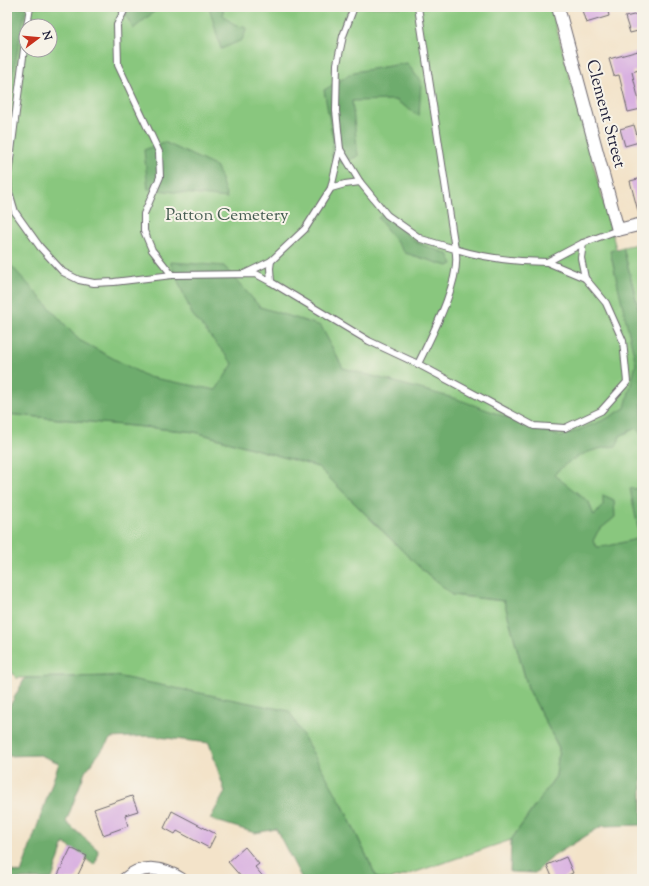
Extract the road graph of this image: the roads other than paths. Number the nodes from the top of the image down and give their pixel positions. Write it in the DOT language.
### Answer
graph roads {
  1 [pos="30,7"];
  2 [pos="126,7"];
  3 [pos="354,7"];
  4 [pos="418,7"];
  5 [pos="558,7"];
  6 [pos="28,18"];
  7 [pos="23,58"];
  8 [pos="340,149"];
  9 [pos="360,182"];
  10 [pos="331,188"];
  11 [pos="642,224"];
  12 [pos="618,230"];
  13 [pos="583,243"];
  14 [pos="455,249"];
  15 [pos="271,261"];
  16 [pos="547,262"];
  17 [pos="172,275"];
  18 [pos="242,275"];
  19 [pos="585,278"];
  20 [pos="271,282"];
  21 [pos="418,364"];
  22 [pos="126,879"];
  23 [pos="181,879"];
  1 -- 6 [label="lane"];
  2 -- 17 [label="lane"];
  3 -- 8 [label="lane"];
  4 -- 14 [label="lane"];
  5 -- 12 [label="street, Clement Street"];
  7 -- 17 [label="lane"];
  8 -- 9 [label="lane"];
  8 -- 10 [label="lane"];
  9 -- 10 [label="lane"];
  9 -- 14 [label="lane"];
  10 -- 15 [label="lane"];
  11 -- 12 [label="street"];
  12 -- 13 [label="lane"];
  13 -- 16 [label="lane"];
  13 -- 19 [label="lane"];
  14 -- 16 [label="lane"];
  14 -- 21 [label="lane"];
  15 -- 18 [label="lane"];
  15 -- 20 [label="lane"];
  16 -- 19 [label="lane"];
  17 -- 18 [label="lane"];
  18 -- 20 [label="lane"];
  19 -- 21 [label="lane"];
  20 -- 21 [label="lane"];
  22 -- 23 [label="street"];
}
